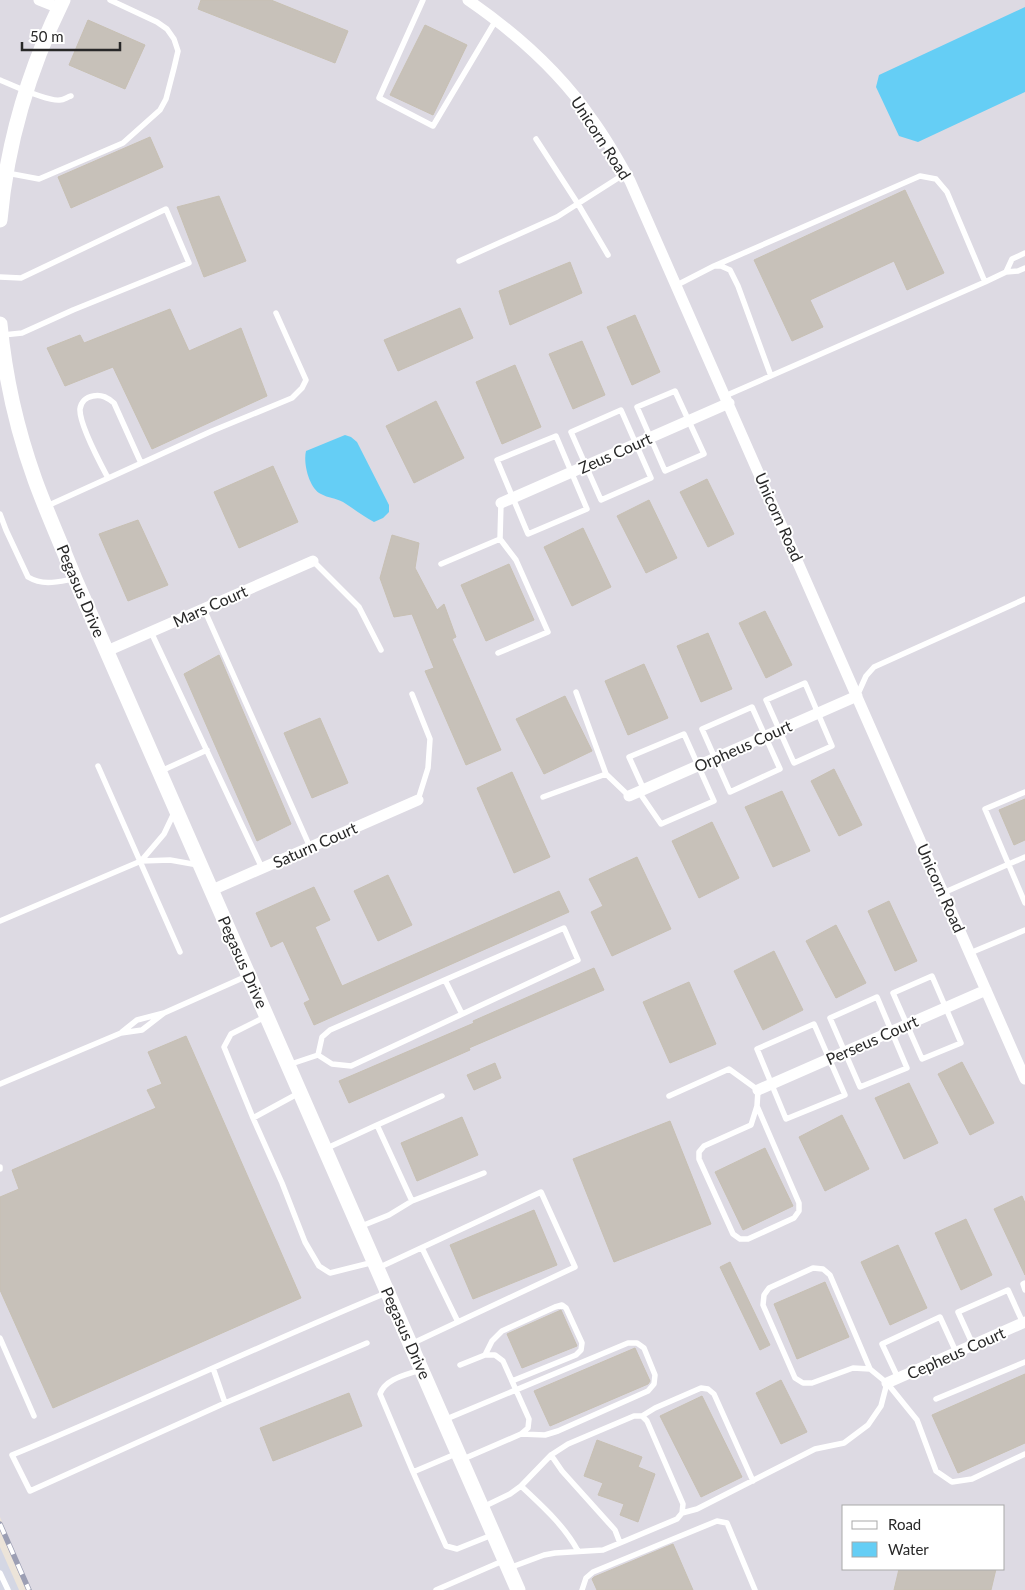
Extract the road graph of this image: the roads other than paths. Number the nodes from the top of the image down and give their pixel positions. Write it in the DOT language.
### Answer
graph roads {
  1 [pos="39,0"];
  2 [pos="110,0"];
  3 [pos="423,0"];
  4 [pos="468,0"];
  5 [pos="61,4"];
  6 [pos="496,20"];
  7 [pos="0,80"];
  8 [pos="26,91"];
  9 [pos="71,96"];
  10 [pos="536,139"];
  11 [pos="6,173"];
  12 [pos="626,173"];
  13 [pos="578,204"];
  14 [pos="0,220"];
  15 [pos="1025,253"];
  16 [pos="608,255"];
  17 [pos="459,262"];
  18 [pos="714,266"];
  19 [pos="1025,268"];
  20 [pos="1006,272"];
  21 [pos="0,277"];
  22 [pos="985,282"];
  23 [pos="677,285"];
  24 [pos="276,314"];
  25 [pos="1,338"];
  26 [pos="3,371"];
  27 [pos="771,376"];
  28 [pos="727,399"];
  29 [pos="689,420"];
  30 [pos="650,437"];
  31 [pos="636,444"];
  32 [pos="141,463"];
  33 [pos="585,466"];
  34 [pos="571,472"];
  35 [pos="108,478"];
  36 [pos="512,498"];
  37 [pos="501,503"];
  38 [pos="45,507"];
  39 [pos="0,514"];
  40 [pos="500,539"];
  41 [pos="313,561"];
  42 [pos="441,564"];
  43 [pos="75,579"];
  44 [pos="1025,600"];
  45 [pos="204,609"];
  46 [pos="151,632"];
  47 [pos="381,650"];
  48 [pos="107,651"];
  49 [pos="498,653"];
  50 [pos="576,692"];
  51 [pos="412,694"];
  52 [pos="857,696"];
  53 [pos="818,713"];
  54 [pos="779,730"];
  55 [pos="766,736"];
  56 [pos="206,750"];
  57 [pos="716,758"];
  58 [pos="98,766"];
  59 [pos="698,766"];
  60 [pos="160,772"];
  61 [pos="606,774"];
  62 [pos="1025,792"];
  63 [pos="637,793"];
  64 [pos="543,797"];
  65 [pos="418,800"];
  66 [pos="176,809"];
  67 [pos="310,847"];
  68 [pos="1025,857"];
  69 [pos="141,861"];
  70 [pos="200,865"];
  71 [pos="1008,865"];
  72 [pos="262,868"];
  73 [pos="212,890"];
  74 [pos="943,893"];
  75 [pos="1025,903"];
  76 [pos="0,921"];
  77 [pos="1025,930"];
  78 [pos="180,952"];
  79 [pos="970,953"];
  80 [pos="248,975"];
  81 [pos="445,980"];
  82 [pos="986,990"];
  83 [pos="946,1007"];
  84 [pos="164,1013"];
  85 [pos="462,1014"];
  86 [pos="267,1016"];
  87 [pos="906,1025"];
  88 [pos="892,1031"];
  89 [pos="121,1033"];
  90 [pos="845,1052"];
  91 [pos="318,1055"];
  92 [pos="830,1058"];
  93 [pos="288,1066"];
  94 [pos="1025,1079"];
  95 [pos="0,1084"];
  96 [pos="770,1084"];
  97 [pos="758,1090"];
  98 [pos="300,1092"];
  99 [pos="442,1096"];
  100 [pos="669,1096"];
  101 [pos="757,1106"];
  102 [pos="253,1118"];
  103 [pos="377,1125"];
  104 [pos="325,1149"];
  105 [pos="484,1173"];
  106 [pos="412,1201"];
  107 [pos="359,1227"];
  108 [pos="422,1248"];
  109 [pos="376,1265"];
  110 [pos="388,1293"];
  111 [pos="458,1322"];
  112 [pos="1024,1323"];
  113 [pos="0,1338"];
  114 [pos="367,1343"];
  115 [pos="411,1344"];
  116 [pos="973,1345"];
  117 [pos="956,1352"];
  118 [pos="484,1355"];
  119 [pos="1025,1362"];
  120 [pos="460,1365"];
  121 [pos="213,1368"];
  122 [pos="422,1369"];
  123 [pos="870,1369"];
  124 [pos="892,1380"];
  125 [pos="512,1381"];
  126 [pos="516,1390"];
  127 [pos="936,1399"];
  128 [pos="225,1402"];
  129 [pos="34,1416"];
  130 [pos="642,1416"];
  131 [pos="444,1420"];
  132 [pos="521,1434"];
  133 [pos="1025,1454"];
  134 [pos="551,1455"];
  135 [pos="460,1456"];
  136 [pos="413,1472"];
  137 [pos="753,1481"];
  138 [pos="521,1486"];
  139 [pos="482,1508"];
  140 [pos="682,1513"];
  141 [pos="494,1534"];
  142 [pos="620,1543"];
  143 [pos="578,1551"];
  144 [pos="507,1564"];
  145 [pos="0,1573"];
  146 [pos="8,1590"];
  147 [pos="436,1590"];
  148 [pos="518,1590"];
  149 [pos="582,1590"];
  150 [pos="755,1590"];
  1 -- 5 [label="street"];
  2 -- 11 [label="lane"];
  3 -- 6 [label="lane"];
  4 -- 6 [label="street, Unicorn Road"];
  5 -- 8 [label="street"];
  6 -- 12 [label="street, Unicorn Road"];
  7 -- 8 [label="lane"];
  8 -- 9 [label="lane"];
  8 -- 11 [label="street"];
  10 -- 13 [label="lane"];
  11 -- 14 [label="street"];
  12 -- 13 [label="lane"];
  12 -- 23 [label="street, Unicorn Road"];
  13 -- 16 [label="lane"];
  13 -- 17 [label="lane"];
  15 -- 20 [label="lane"];
  18 -- 22 [label="lane"];
  18 -- 23 [label="lane"];
  18 -- 27 [label="lane"];
  19 -- 20 [label="lane"];
  20 -- 22 [label="lane"];
  21 -- 25 [label="lane"];
  22 -- 27 [label="lane"];
  23 -- 28 [label="street, Unicorn Road"];
  24 -- 32 [label="lane"];
  25 -- 26 [label="street, Pegasus Drive"];
  26 -- 38 [label="street, Pegasus Drive"];
  27 -- 28 [label="lane"];
  28 -- 29 [label="street, Zeus Court"];
  28 -- 52 [label="street, Unicorn Road"];
  29 -- 30 [label="street, Zeus Court"];
  29 -- 30 [label="lane"];
  29 -- 30 [label="lane"];
  30 -- 31 [label="street, Zeus Court"];
  31 -- 33 [label="street, Zeus Court"];
  31 -- 33 [label="lane"];
  31 -- 33 [label="lane"];
  32 -- 35 [label="lane"];
  32 -- 35 [label="lane"];
  33 -- 34 [label="street, Zeus Court"];
  34 -- 36 [label="street, Zeus Court"];
  34 -- 36 [label="lane"];
  34 -- 36 [label="lane"];
  35 -- 38 [label="lane"];
  36 -- 37 [label="street, Zeus Court"];
  37 -- 40 [label="lane"];
  38 -- 43 [label="street, Pegasus Drive"];
  39 -- 43 [label="lane"];
  40 -- 42 [label="lane"];
  40 -- 49 [label="lane"];
  41 -- 45 [label="street, Mars Court"];
  41 -- 47 [label="lane"];
  43 -- 48 [label="street, Pegasus Drive"];
  44 -- 52 [label="lane"];
  45 -- 46 [label="street, Mars Court"];
  45 -- 67 [label="lane"];
  46 -- 48 [label="street, Mars Court"];
  46 -- 56 [label="lane"];
  48 -- 60 [label="street, Pegasus Drive"];
  50 -- 61 [label="lane"];
  51 -- 65 [label="lane"];
  52 -- 53 [label="street, Orpheus Court"];
  52 -- 74 [label="street, Unicorn Road"];
  53 -- 54 [label="street, Orpheus Court"];
  53 -- 54 [label="lane"];
  53 -- 54 [label="lane"];
  54 -- 55 [label="street, Orpheus Court"];
  55 -- 57 [label="street, Orpheus Court"];
  55 -- 57 [label="lane"];
  55 -- 57 [label="lane"];
  56 -- 60 [label="lane"];
  56 -- 72 [label="lane"];
  57 -- 59 [label="street, Orpheus Court"];
  58 -- 69 [label="lane"];
  59 -- 63 [label="street, Orpheus Court"];
  59 -- 63 [label="lane"];
  59 -- 63 [label="lane"];
  60 -- 66 [label="street, Pegasus Drive"];
  61 -- 63 [label="lane"];
  61 -- 64 [label="lane"];
  62 -- 71 [label="lane"];
  65 -- 67 [label="street, Saturn Court"];
  66 -- 69 [label="lane"];
  66 -- 70 [label="street, Pegasus Drive"];
  67 -- 72 [label="street, Saturn Court"];
  68 -- 71 [label="lane"];
  69 -- 70 [label="lane"];
  69 -- 76 [label="lane"];
  69 -- 78 [label="lane"];
  70 -- 73 [label="street, Pegasus Drive"];
  71 -- 74 [label="lane"];
  71 -- 75 [label="lane"];
  72 -- 73 [label="street, Saturn Court"];
  73 -- 80 [label="street, Pegasus Drive"];
  74 -- 79 [label="street, Unicorn Road"];
  77 -- 79 [label="lane"];
  79 -- 82 [label="street, Unicorn Road"];
  80 -- 84 [label="lane"];
  80 -- 86 [label="street, Pegasus Drive"];
  81 -- 85 [label="lane"];
  81 -- 85 [label="lane"];
  81 -- 91 [label="lane"];
  82 -- 83 [label="street, Perseus Court"];
  82 -- 94 [label="street, Unicorn Road"];
  83 -- 87 [label="street, Perseus Court"];
  83 -- 87 [label="lane"];
  83 -- 87 [label="lane"];
  84 -- 89 [label="lane"];
  84 -- 89 [label="lane"];
  85 -- 91 [label="lane"];
  86 -- 93 [label="street, Pegasus Drive"];
  86 -- 102 [label="lane"];
  87 -- 88 [label="street, Perseus Court"];
  88 -- 90 [label="street, Perseus Court"];
  88 -- 90 [label="lane"];
  88 -- 90 [label="lane"];
  89 -- 95 [label="lane"];
  90 -- 92 [label="street, Perseus Court"];
  91 -- 93 [label="lane"];
  92 -- 96 [label="street, Perseus Court"];
  92 -- 96 [label="lane"];
  92 -- 96 [label="lane"];
  93 -- 98 [label="street, Pegasus Drive"];
  96 -- 97 [label="street, Perseus Court"];
  97 -- 100 [label="lane"];
  97 -- 101 [label="lane"];
  98 -- 102 [label="lane"];
  98 -- 104 [label="street, Pegasus Drive"];
  99 -- 103 [label="lane"];
  101 -- 101 [label="lane"];
  102 -- 109 [label="lane"];
  103 -- 104 [label="lane"];
  103 -- 106 [label="lane"];
  104 -- 107 [label="street, Pegasus Drive"];
  105 -- 106 [label="lane"];
  106 -- 107 [label="lane"];
  107 -- 109 [label="street, Pegasus Drive"];
  108 -- 109 [label="lane"];
  108 -- 111 [label="lane"];
  108 -- 111 [label="lane"];
  109 -- 110 [label="street, Pegasus Drive"];
  110 -- 115 [label="street, Pegasus Drive"];
  110 -- 121 [label="lane"];
  111 -- 115 [label="lane"];
  112 -- 116 [label="street, Cepheus Court"];
  112 -- 116 [label="lane"];
  113 -- 129 [label="lane"];
  114 -- 128 [label="lane"];
  115 -- 122 [label="street, Pegasus Drive"];
  116 -- 117 [label="street, Cepheus Court"];
  117 -- 124 [label="street, Cepheus Court"];
  117 -- 124 [label="lane"];
  118 -- 120 [label="lane"];
  118 -- 125 [label="lane"];
  118 -- 125 [label="lane"];
  119 -- 127 [label="lane"];
  121 -- 128 [label="lane"];
  121 -- 128 [label="lane"];
  122 -- 131 [label="street, Pegasus Drive"];
  122 -- 136 [label="lane"];
  123 -- 123 [label="lane"];
  123 -- 124 [label="lane"];
  124 -- 133 [label="lane"];
  124 -- 137 [label="lane"];
  125 -- 126 [label="lane"];
  126 -- 131 [label="lane"];
  126 -- 132 [label="lane"];
  126 -- 132 [label="lane"];
  130 -- 134 [label="lane"];
  130 -- 137 [label="lane"];
  130 -- 140 [label="lane"];
  131 -- 135 [label="street, Pegasus Drive"];
  132 -- 135 [label="lane"];
  134 -- 138 [label="lane"];
  134 -- 142 [label="lane"];
  135 -- 136 [label="lane"];
  135 -- 139 [label="street, Pegasus Drive"];
  136 -- 141 [label="lane"];
  137 -- 140 [label="lane"];
  138 -- 139 [label="lane"];
  138 -- 143 [label="lane"];
  139 -- 141 [label="street, Pegasus Drive"];
  140 -- 142 [label="lane"];
  141 -- 144 [label="street, Pegasus Drive"];
  142 -- 143 [label="lane"];
  143 -- 144 [label="lane"];
  144 -- 147 [label="lane"];
  144 -- 148 [label="street, Pegasus Drive"];
  145 -- 146 [label="lane"];
  149 -- 150 [label="lane"];
}
